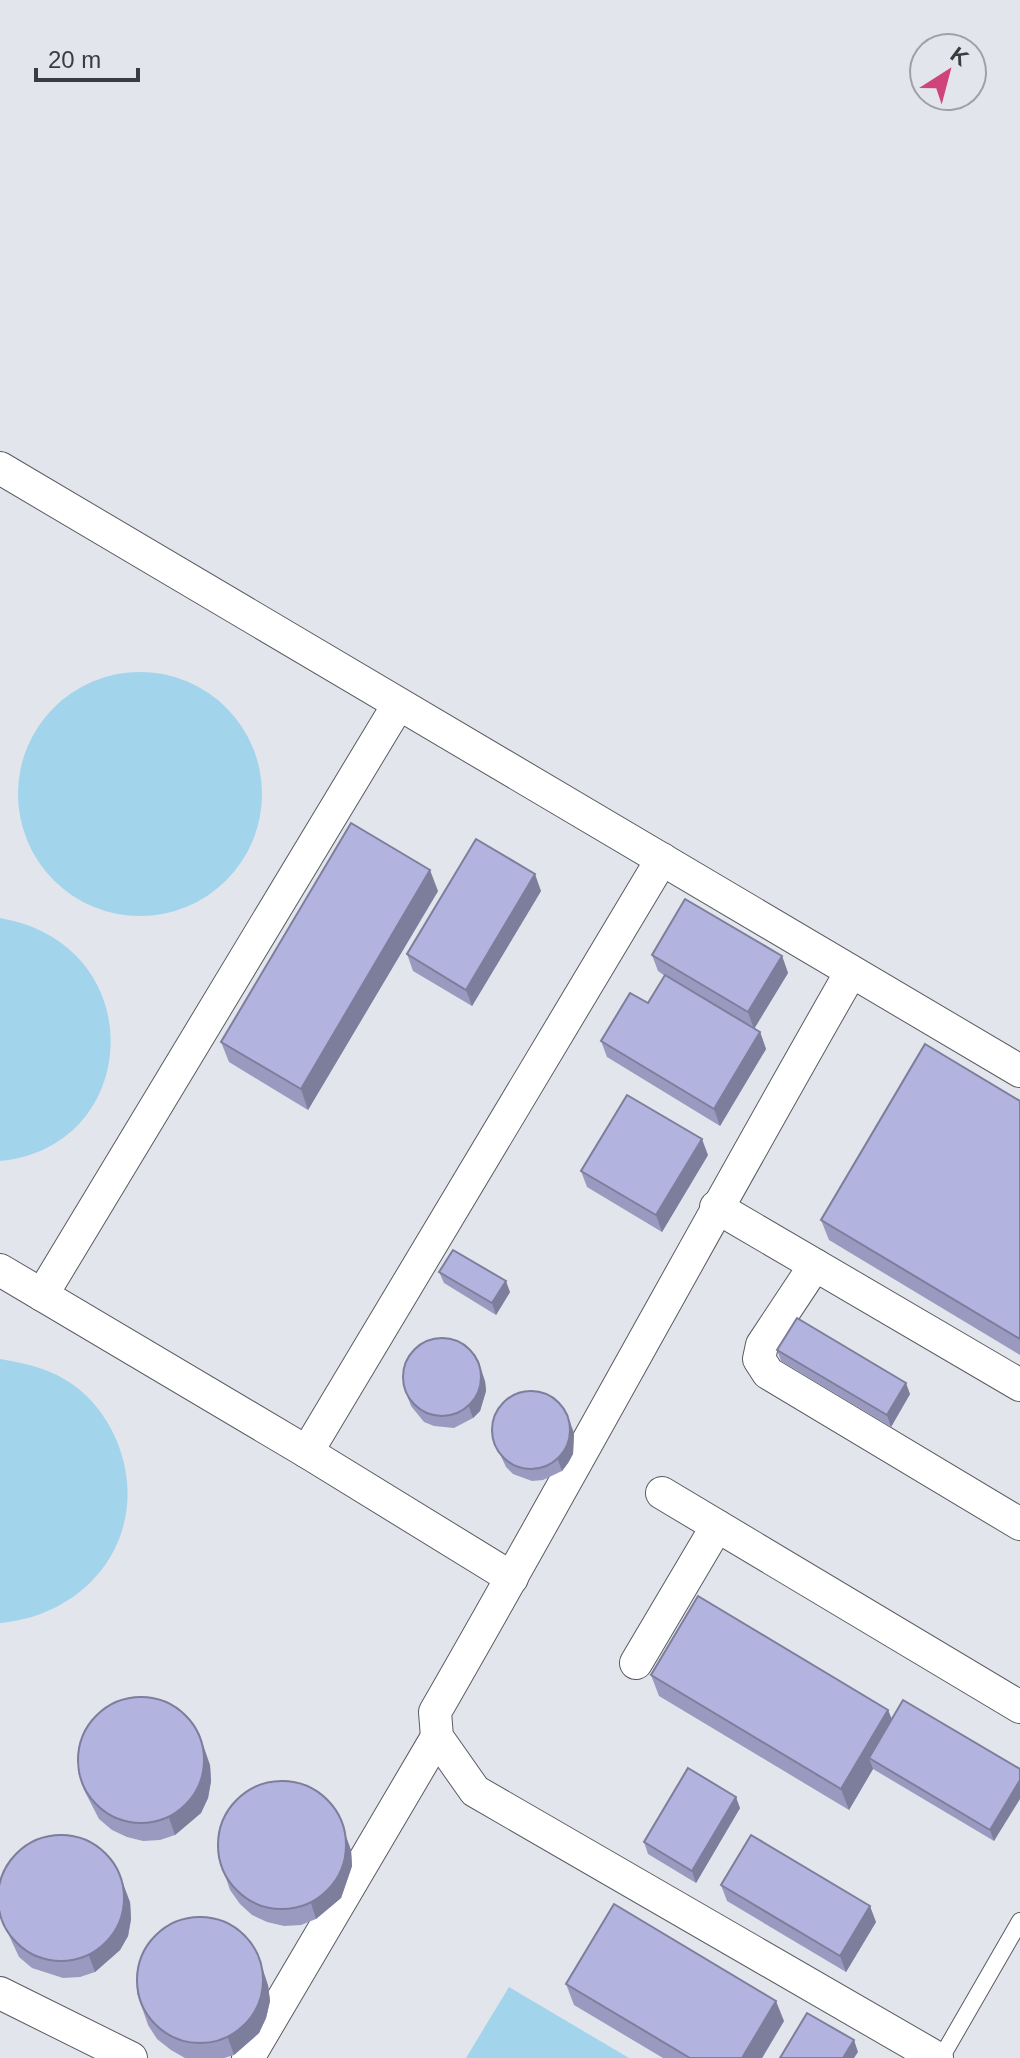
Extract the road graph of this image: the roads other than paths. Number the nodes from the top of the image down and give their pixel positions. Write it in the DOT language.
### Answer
graph roads {
  1 [pos="0,468"];
  2 [pos="398,705"];
  3 [pos="662,859"];
  4 [pos="851,972"];
  5 [pos="1020,1071"];
  6 [pos="716,1207"];
  7 [pos="815,1265"];
  8 [pos="0,1270"];
  9 [pos="42,1295"];
  10 [pos="1020,1385"];
  11 [pos="307,1452"];
  12 [pos="662,1493"];
  13 [pos="1020,1524"];
  14 [pos="717,1526"];
  15 [pos="512,1578"];
  16 [pos="636,1663"];
  17 [pos="1020,1707"];
  18 [pos="437,1737"];
  19 [pos="1020,1921"];
  20 [pos="0,1993"];
  21 [pos="131,2058"];
  22 [pos="248,2058"];
  23 [pos="939,2058"];
  1 -- 2 [label="street"];
  2 -- 3 [label="street"];
  2 -- 9 [label="street"];
  3 -- 4 [label="street"];
  3 -- 11 [label="street"];
  4 -- 5 [label="street"];
  4 -- 6 [label="street"];
  6 -- 7 [label="street"];
  6 -- 15 [label="street"];
  7 -- 10 [label="street"];
  7 -- 13 [label="street"];
  8 -- 9 [label="street"];
  9 -- 11 [label="street"];
  11 -- 15 [label="street"];
  12 -- 14 [label="street"];
  14 -- 16 [label="street"];
  14 -- 17 [label="street"];
  15 -- 18 [label="street"];
  18 -- 22 [label="street"];
  18 -- 23 [label="street"];
  19 -- 23 [label="lane"];
  20 -- 21 [label="street"];
}
